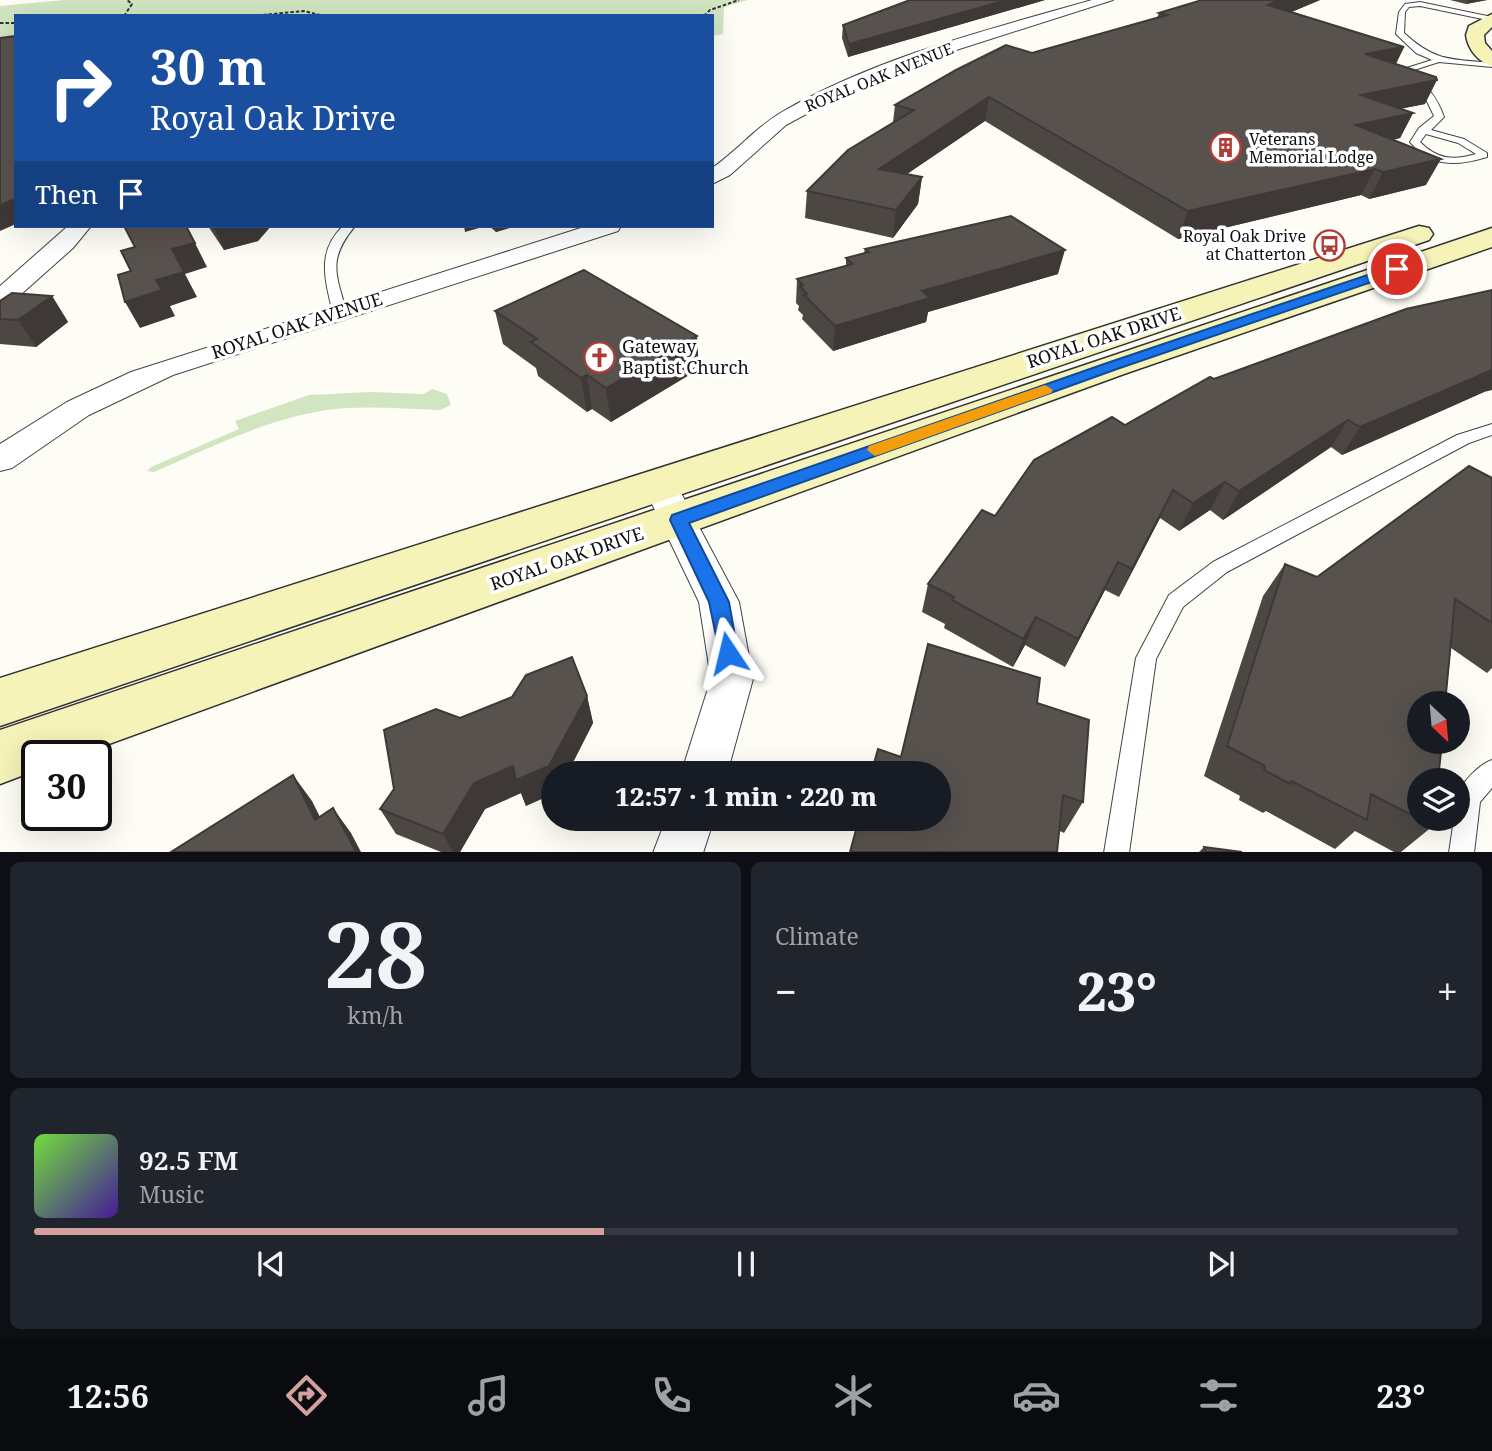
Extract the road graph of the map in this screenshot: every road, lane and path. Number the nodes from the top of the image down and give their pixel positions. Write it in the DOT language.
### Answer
graph roads {
  1 [pos="127,0"];
  2 [pos="739,0"];
  3 [pos="1106,0"];
  4 [pos="125,14"];
  5 [pos="273,14"];
  6 [pos="316,14"];
  7 [pos="706,14"];
  8 [pos="1492,19"];
  9 [pos="1439,60"];
  10 [pos="1492,62"];
  11 [pos="1422,130"];
  12 [pos="714,176"];
  13 [pos="1492,215"];
  14 [pos="78,228"];
  15 [pos="346,228"];
  16 [pos="604,228"];
  17 [pos="1492,237"];
  18 [pos="0,299"];
  19 [pos="340,313"];
  20 [pos="1492,429"];
  21 [pos="0,460"];
  22 [pos="669,503"];
  23 [pos="0,702"];
  24 [pos="0,757"];
  25 [pos="708,761"];
  26 [pos="1492,771"];
  27 [pos="686,831"];
  28 [pos="678,852"];
  29 [pos="1116,852"];
  30 [pos="1461,852"];
  1 -- 4 [label="path"];
  2 -- 7 [label="path"];
  3 -- 12 [label="street, ROYAL OAK AVENUE"];
  5 -- 6 [label="path"];
  8 -- 9 [label="lane"];
  8 -- 10 [label="main road"];
  9 -- 10 [label="lane"];
  9 -- 11 [label="lane"];
  11 -- 11 [label="lane"];
  13 -- 22 [label="main road, ROYAL OAK DRIVE"];
  14 -- 18 [label="street"];
  15 -- 19 [label="lane"];
  16 -- 19 [label="street, ROYAL OAK AVENUE"];
  17 -- 22 [label="main road, ROYAL OAK DRIVE"];
  19 -- 21 [label="street, ROYAL OAK AVENUE"];
  20 -- 29 [label="lane"];
  22 -- 23 [label="main road, ROYAL OAK DRIVE"];
  22 -- 24 [label="main road, ROYAL OAK DRIVE"];
  22 -- 25 [label="street"];
  26 -- 30 [label="lane"];
  27 -- 28 [label="street"];
}
